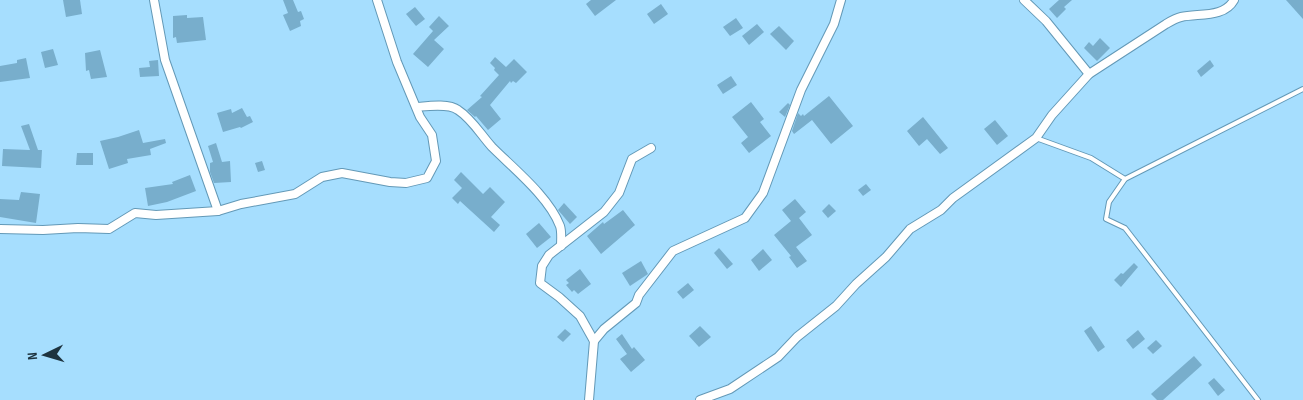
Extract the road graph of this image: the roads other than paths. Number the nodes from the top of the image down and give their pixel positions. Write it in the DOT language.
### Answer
graph roads {
  1 [pos="154,0"];
  2 [pos="377,0"];
  3 [pos="841,0"];
  4 [pos="1024,0"];
  5 [pos="1234,0"];
  6 [pos="1089,74"];
  7 [pos="1303,89"];
  8 [pos="416,107"];
  9 [pos="1036,138"];
  10 [pos="651,148"];
  11 [pos="1125,179"];
  12 [pos="218,211"];
  13 [pos="0,229"];
  14 [pos="561,246"];
  15 [pos="594,341"];
  16 [pos="589,400"];
  17 [pos="700,400"];
  18 [pos="1258,400"];
  1 -- 12 [label="street"];
  2 -- 8 [label="street"];
  3 -- 15 [label="street"];
  4 -- 6 [label="street"];
  5 -- 6 [label="street"];
  6 -- 9 [label="street"];
  7 -- 11 [label="lane"];
  8 -- 12 [label="street"];
  8 -- 14 [label="street"];
  9 -- 11 [label="lane"];
  9 -- 17 [label="street"];
  10 -- 14 [label="street"];
  11 -- 18 [label="lane"];
  12 -- 13 [label="street"];
  14 -- 15 [label="street"];
  15 -- 16 [label="street"];
}
